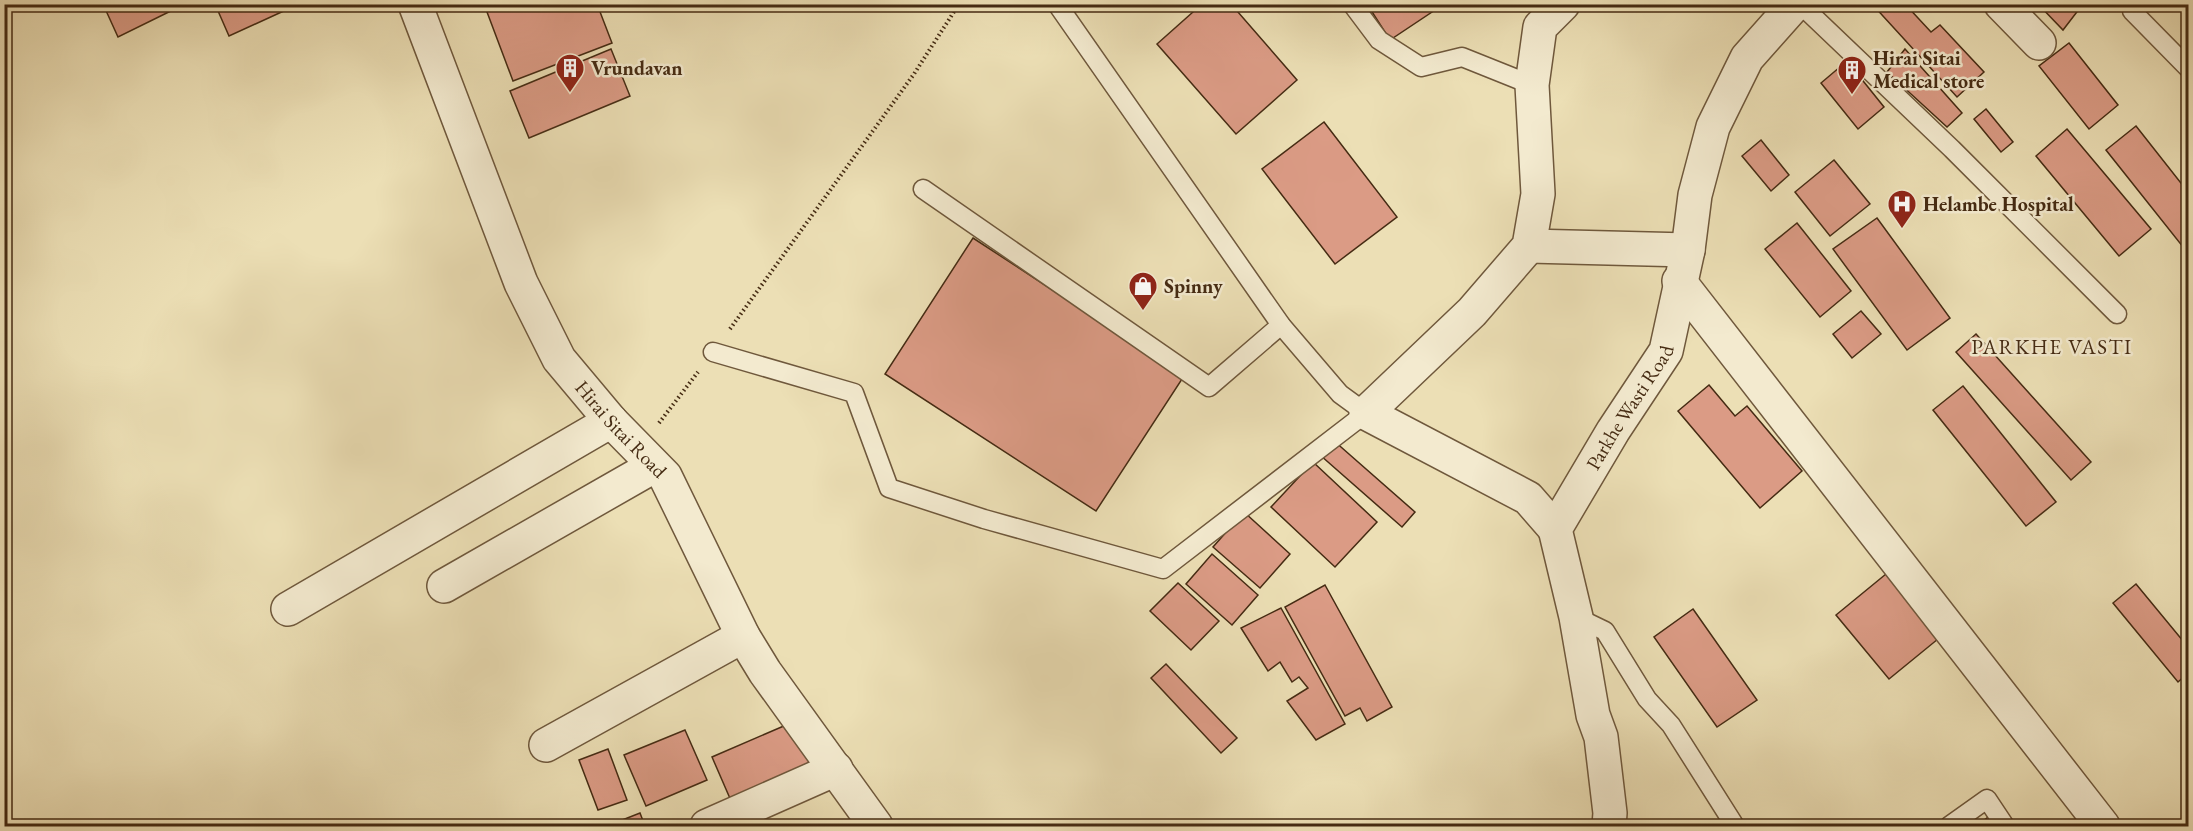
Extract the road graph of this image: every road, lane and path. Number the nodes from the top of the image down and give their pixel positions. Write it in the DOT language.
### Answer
graph roads {
  1 [pos="959,4"];
  2 [pos="1057,4"];
  3 [pos="1352,4"];
  4 [pos="1563,4"];
  5 [pos="1795,4"];
  6 [pos="1800,4"];
  7 [pos="2001,4"];
  8 [pos="426,8"];
  9 [pos="2132,11"];
  10 [pos="2039,43"];
  11 [pos="2188,68"];
  12 [pos="1532,85"];
  13 [pos="923,189"];
  14 [pos="1529,246"];
  15 [pos="1688,250"];
  16 [pos="1679,281"];
  17 [pos="2117,315"];
  18 [pos="1281,325"];
  19 [pos="713,352"];
  20 [pos="1366,412"];
  21 [pos="611,421"];
  22 [pos="646,457"];
  23 [pos="1555,529"];
  24 [pos="444,586"];
  25 [pos="288,609"];
  26 [pos="1576,617"];
  27 [pos="743,636"];
  28 [pos="546,745"];
  29 [pos="836,769"];
  30 [pos="707,826"];
  31 [pos="876,826"];
  32 [pos="1609,826"];
  33 [pos="1735,826"];
  34 [pos="1949,826"];
  35 [pos="2005,826"];
  36 [pos="2103,826"];
  1 -- 19 [label="path"];
  2 -- 18 [label="lane"];
  3 -- 12 [label="lane"];
  4 -- 12 [label="street"];
  5 -- 15 [label="street, Parkhe Wasti Road"];
  6 -- 17 [label="lane"];
  7 -- 10 [label="street"];
  8 -- 21 [label="street, Hirai Sitai Road"];
  9 -- 11 [label="lane"];
  12 -- 14 [label="street"];
  13 -- 18 [label="lane"];
  14 -- 15 [label="street"];
  14 -- 20 [label="street"];
  15 -- 16 [label="street, Parkhe Wasti Road"];
  16 -- 23 [label="street, Parkhe Wasti Road"];
  16 -- 36 [label="street"];
  18 -- 20 [label="lane"];
  19 -- 20 [label="lane"];
  19 -- 22 [label="path"];
  20 -- 23 [label="street"];
  21 -- 22 [label="street, Hirai Sitai Road"];
  21 -- 25 [label="street"];
  22 -- 24 [label="street"];
  22 -- 27 [label="street, Hirai Sitai Road"];
  23 -- 26 [label="street"];
  26 -- 32 [label="street"];
  26 -- 33 [label="lane"];
  27 -- 28 [label="street"];
  27 -- 29 [label="street, Hirai Sitai Road"];
  29 -- 30 [label="street"];
  29 -- 31 [label="street, Hirai Sitai Road"];
  34 -- 35 [label="lane"];
}
